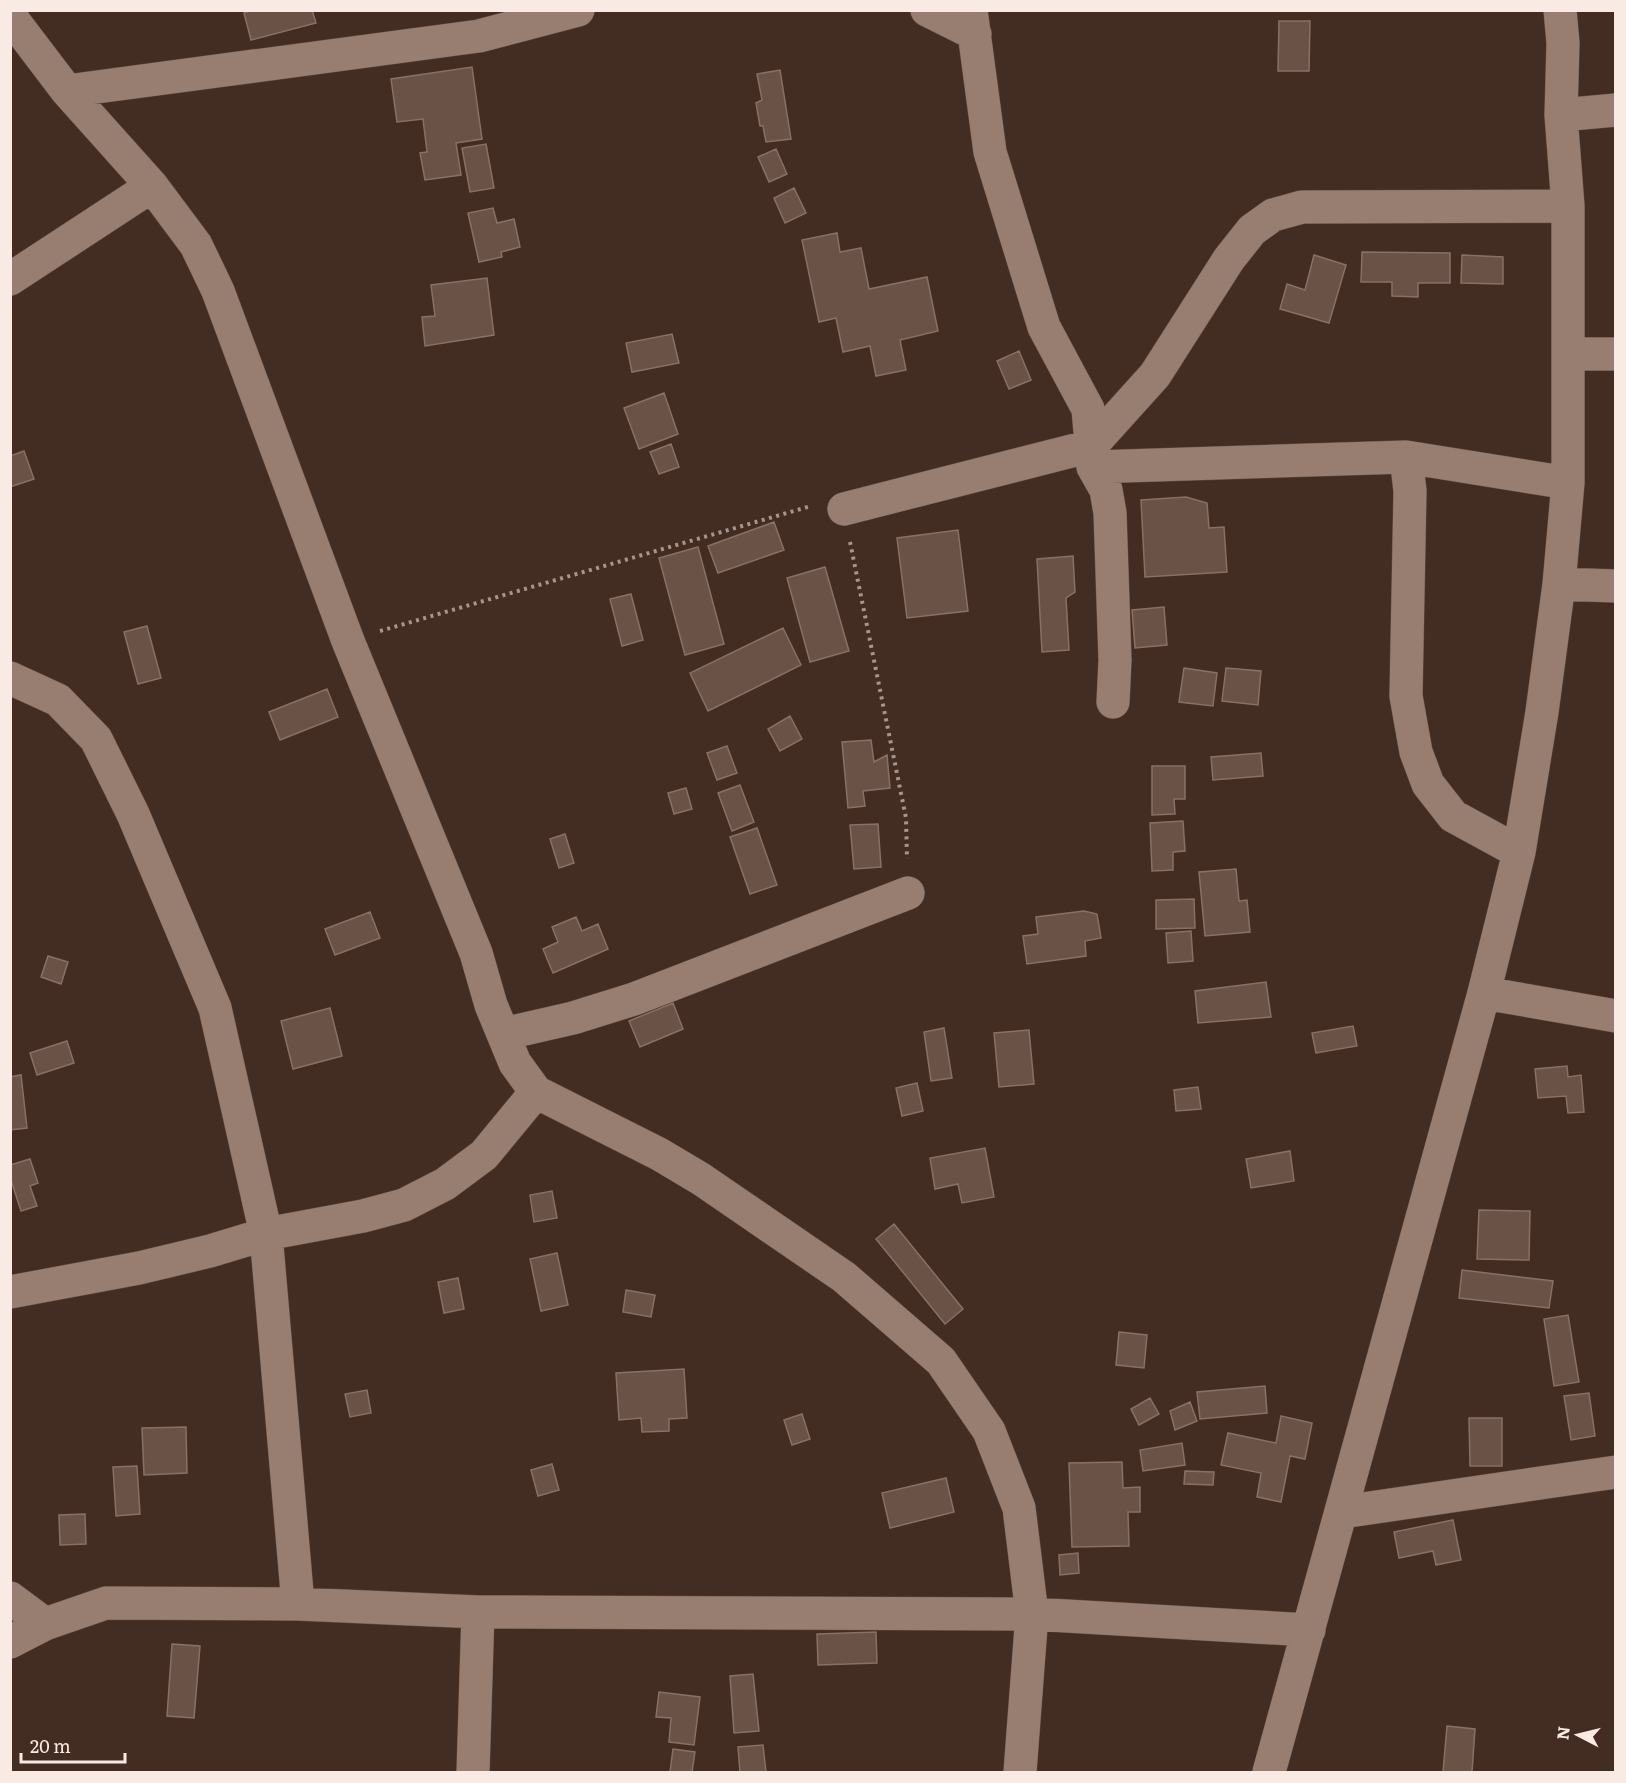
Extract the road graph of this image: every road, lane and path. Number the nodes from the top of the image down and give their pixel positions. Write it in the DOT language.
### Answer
graph roads {
  1 [pos="578,10"];
  2 [pos="927,10"];
  3 [pos="1560,10"];
  4 [pos="10,16"];
  5 [pos="973,22"];
  6 [pos="67,91"];
  7 [pos="1616,110"];
  8 [pos="1561,115"];
  9 [pos="152,186"];
  10 [pos="1568,206"];
  11 [pos="10,279"];
  12 [pos="1570,354"];
  13 [pos="1616,354"];
  14 [pos="1092,456"];
  15 [pos="1406,458"];
  16 [pos="1568,483"];
  17 [pos="844,509"];
  18 [pos="1558,584"];
  19 [pos="1616,586"];
  20 [pos="348,640"];
  21 [pos="10,678"];
  22 [pos="1113,702"];
  23 [pos="1519,852"];
  24 [pos="908,893"];
  25 [pos="1484,993"];
  26 [pos="1616,1016"];
  27 [pos="503,1034"];
  28 [pos="537,1092"];
  29 [pos="266,1234"];
  30 [pos="10,1292"];
  31 [pos="1616,1472"];
  32 [pos="1342,1512"];
  33 [pos="10,1598"];
  34 [pos="298,1604"];
  35 [pos="478,1612"];
  36 [pos="1032,1614"];
  37 [pos="45,1624"];
  38 [pos="1309,1630"];
  39 [pos="10,1642"];
  40 [pos="472,1773"];
  41 [pos="1020,1773"];
  42 [pos="1269,1773"];
  1 -- 6 [label="street"];
  2 -- 5 [label="street"];
  3 -- 8 [label="street"];
  4 -- 6 [label="street"];
  5 -- 14 [label="street"];
  6 -- 9 [label="street"];
  7 -- 8 [label="street"];
  8 -- 10 [label="street"];
  9 -- 11 [label="street"];
  9 -- 20 [label="street"];
  10 -- 12 [label="street"];
  10 -- 14 [label="street"];
  12 -- 13 [label="street"];
  12 -- 16 [label="street"];
  14 -- 15 [label="street"];
  14 -- 17 [label="street"];
  14 -- 22 [label="street"];
  15 -- 16 [label="street"];
  15 -- 23 [label="street"];
  16 -- 18 [label="street"];
  17 -- 20 [label="path"];
  17 -- 24 [label="path"];
  18 -- 19 [label="street"];
  18 -- 23 [label="street"];
  20 -- 27 [label="street"];
  21 -- 29 [label="street"];
  23 -- 25 [label="street"];
  24 -- 27 [label="street"];
  25 -- 26 [label="street"];
  25 -- 32 [label="street"];
  27 -- 28 [label="street"];
  28 -- 29 [label="street"];
  28 -- 36 [label="street"];
  29 -- 30 [label="street"];
  29 -- 34 [label="street"];
  31 -- 32 [label="street"];
  32 -- 38 [label="street"];
  33 -- 37 [label="street"];
  34 -- 35 [label="street"];
  34 -- 37 [label="street"];
  35 -- 36 [label="street"];
  35 -- 40 [label="street"];
  36 -- 38 [label="street"];
  36 -- 41 [label="street"];
  37 -- 39 [label="street"];
  38 -- 42 [label="street"];
}
